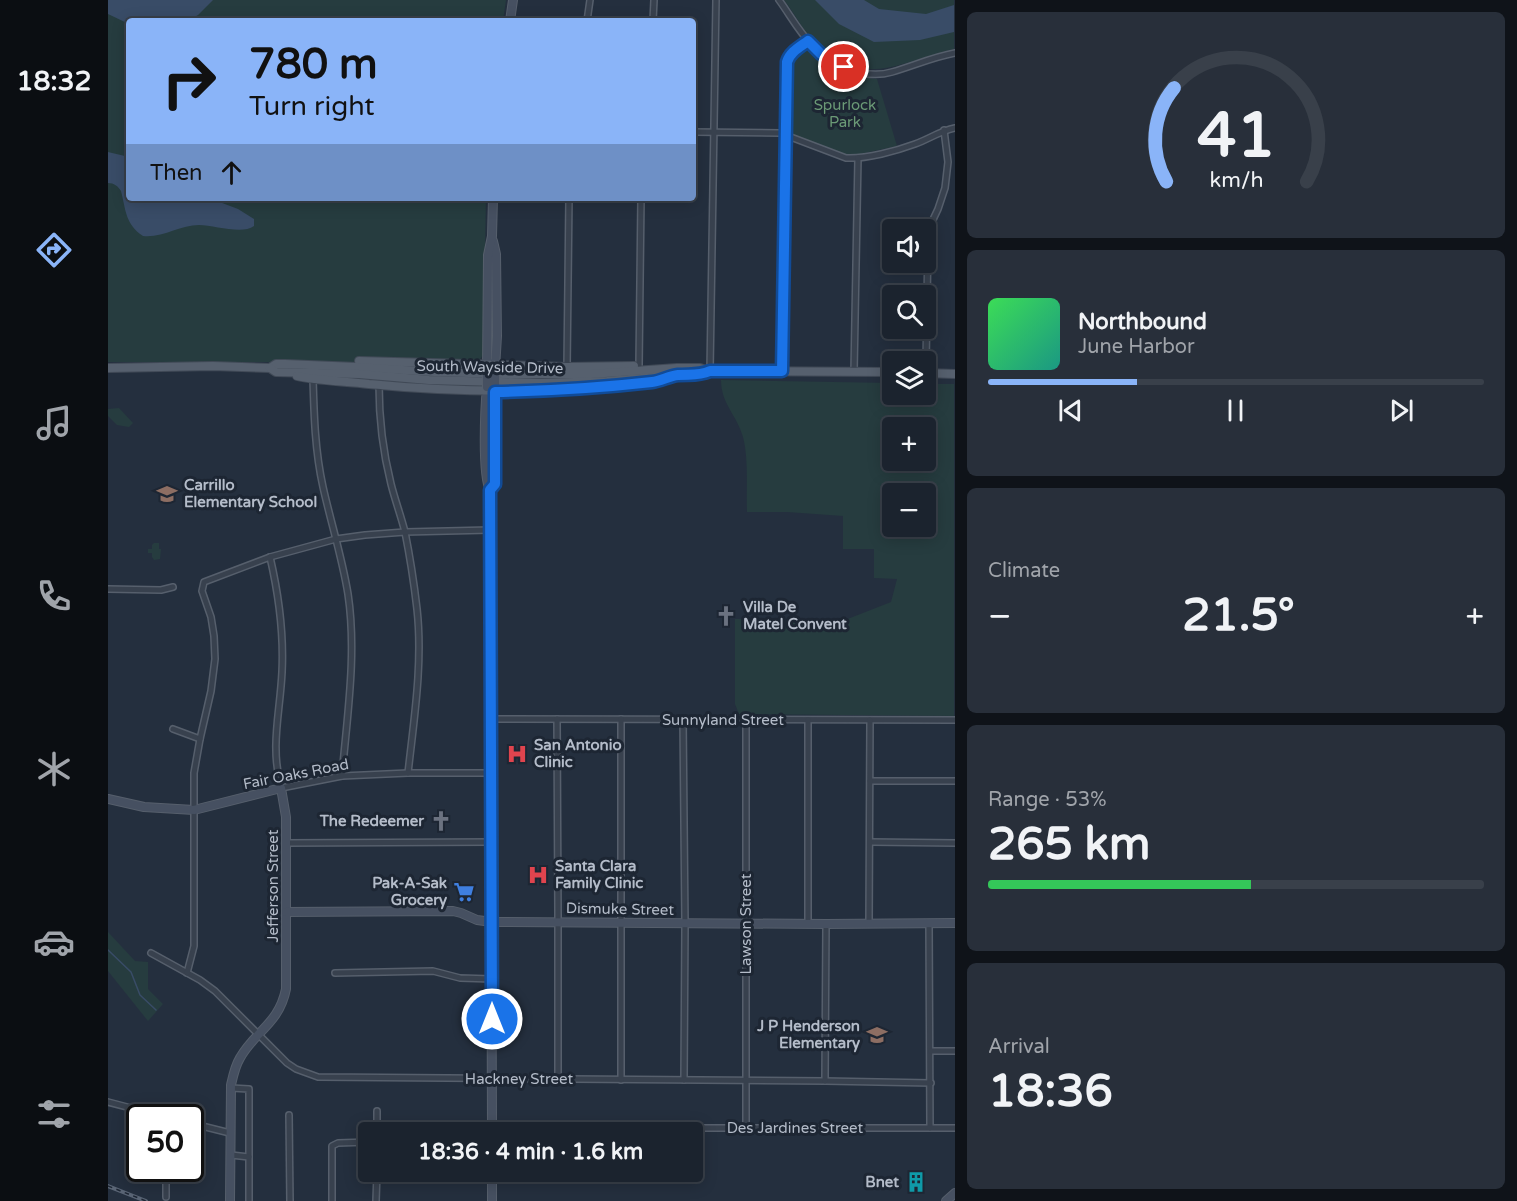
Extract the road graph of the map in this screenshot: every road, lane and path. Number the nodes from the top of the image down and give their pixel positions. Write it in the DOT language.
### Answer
graph roads {
  1 [pos="513,0"];
  2 [pos="590,0"];
  3 [pos="654,0"];
  4 [pos="717,0"];
  5 [pos="779,0"];
  6 [pos="510,18"];
  7 [pos="587,18"];
  8 [pos="653,18"];
  9 [pos="808,41"];
  10 [pos="954,53"];
  11 [pos="954,128"];
  12 [pos="944,130"];
  13 [pos="696,132"];
  14 [pos="714,133"];
  15 [pos="786,135"];
  16 [pos="858,159"];
  17 [pos="494,201"];
  18 [pos="569,201"];
  19 [pos="641,201"];
  20 [pos="926,351"];
  21 [pos="639,366"];
  22 [pos="491,367"];
  23 [pos="567,367"];
  24 [pos="108,368"];
  25 [pos="284,368"];
  26 [pos="710,371"];
  27 [pos="782,371"];
  28 [pos="677,372"];
  29 [pos="854,372"];
  30 [pos="882,372"];
  31 [pos="936,373"];
  32 [pos="954,374"];
  33 [pos="313,378"];
  34 [pos="380,385"];
  35 [pos="491,389"];
  36 [pos="490,530"];
  37 [pos="405,532"];
  38 [pos="336,539"];
  39 [pos="270,557"];
  40 [pos="173,587"];
  41 [pos="108,590"];
  42 [pos="491,718"];
  43 [pos="557,719"];
  44 [pos="683,719"];
  45 [pos="621,720"];
  46 [pos="746,720"];
  47 [pos="808,720"];
  48 [pos="870,720"];
  49 [pos="954,720"];
  50 [pos="173,729"];
  51 [pos="200,739"];
  52 [pos="408,773"];
  53 [pos="491,773"];
  54 [pos="342,776"];
  55 [pos="870,781"];
  56 [pos="954,782"];
  57 [pos="281,788"];
  58 [pos="108,799"];
  59 [pos="194,810"];
  60 [pos="491,842"];
  61 [pos="871,842"];
  62 [pos="286,843"];
  63 [pos="954,843"];
  64 [pos="286,912"];
  65 [pos="558,921"];
  66 [pos="492,922"];
  67 [pos="621,922"];
  68 [pos="746,923"];
  69 [pos="929,923"];
  70 [pos="954,923"];
  71 [pos="686,924"];
  72 [pos="808,924"];
  73 [pos="826,924"];
  74 [pos="869,924"];
  75 [pos="152,953"];
  76 [pos="187,973"];
  77 [pos="335,973"];
  78 [pos="492,979"];
  79 [pos="259,1035"];
  80 [pos="931,1051"];
  81 [pos="954,1051"];
  82 [pos="492,1079"];
  83 [pos="558,1080"];
  84 [pos="621,1080"];
  85 [pos="684,1080"];
  86 [pos="746,1081"];
  87 [pos="825,1081"];
  88 [pos="931,1083"];
  89 [pos="231,1088"];
  90 [pos="108,1102"];
  91 [pos="126,1107"];
  92 [pos="377,1111"];
  93 [pos="289,1115"];
  94 [pos="377,1122"];
  95 [pos="492,1122"];
  96 [pos="204,1126"];
  97 [pos="703,1128"];
  98 [pos="746,1128"];
  99 [pos="930,1128"];
  100 [pos="954,1128"];
  101 [pos="230,1133"];
  102 [pos="358,1142"];
  103 [pos="231,1155"];
  104 [pos="249,1157"];
  105 [pos="166,1182"];
  106 [pos="376,1182"];
  107 [pos="492,1182"];
  108 [pos="954,1193"];
  109 [pos="166,1197"];
  110 [pos="230,1201"];
  111 [pos="249,1201"];
  112 [pos="290,1201"];
  113 [pos="332,1201"];
  114 [pos="376,1201"];
  115 [pos="492,1201"];
  116 [pos="946,1201"];
  1 -- 6 [label="street"];
  2 -- 7 [label="street"];
  3 -- 8 [label="street"];
  4 -- 14 [label="street"];
  5 -- 9 [label="street"];
  9 -- 10 [label="street"];
  9 -- 15 [label="street"];
  11 -- 12 [label="street"];
  12 -- 16 [label="street"];
  12 -- 20 [label="street"];
  13 -- 14 [label="street"];
  14 -- 15 [label="street"];
  14 -- 26 [label="street"];
  15 -- 16 [label="street"];
  15 -- 27 [label="street"];
  16 -- 29 [label="street"];
  17 -- 22 [label="street"];
  18 -- 23 [label="street"];
  19 -- 21 [label="street"];
  21 -- 23 [label="main road"];
  21 -- 28 [label="main road"];
  22 -- 23 [label="main road"];
  22 -- 25 [label="main road"];
  22 -- 35 [label="street, bridge"];
  24 -- 25 [label="main road, South Wayside Drive"];
  25 -- 28 [label="main road, South Wayside Drive"];
  25 -- 33 [label="main road"];
  26 -- 27 [label="main road, South Wayside Drive"];
  26 -- 28 [label="main road, South Wayside Drive"];
  27 -- 29 [label="main road, South Wayside Drive"];
  28 -- 35 [label="main road"];
  29 -- 30 [label="main road, South Wayside Drive"];
  31 -- 32 [label="main road"];
  33 -- 34 [label="main road"];
  33 -- 38 [label="street"];
  34 -- 35 [label="main road"];
  34 -- 37 [label="street"];
  35 -- 36 [label="street"];
  36 -- 37 [label="street"];
  36 -- 42 [label="street"];
  37 -- 38 [label="street"];
  37 -- 52 [label="street"];
  38 -- 39 [label="street"];
  38 -- 54 [label="street"];
  39 -- 51 [label="street"];
  39 -- 57 [label="street, Jefferson Street"];
  40 -- 41 [label="street"];
  42 -- 43 [label="street, Sunnyland Street"];
  42 -- 53 [label="street"];
  43 -- 45 [label="street, Sunnyland Street"];
  43 -- 65 [label="street"];
  44 -- 45 [label="street, Sunnyland Street"];
  44 -- 46 [label="street, Sunnyland Street"];
  44 -- 71 [label="street"];
  45 -- 67 [label="street"];
  46 -- 47 [label="street, Sunnyland Street"];
  46 -- 68 [label="street, Lawson Street"];
  47 -- 48 [label="street, Sunnyland Street"];
  47 -- 72 [label="street"];
  48 -- 49 [label="street, Sunnyland Street"];
  48 -- 55 [label="street"];
  50 -- 51 [label="street"];
  51 -- 59 [label="street"];
  52 -- 53 [label="street, Fair Oaks Road"];
  52 -- 54 [label="street, Fair Oaks Road"];
  53 -- 60 [label="street"];
  54 -- 57 [label="street, Fair Oaks Road"];
  55 -- 56 [label="street"];
  55 -- 61 [label="street"];
  57 -- 59 [label="street, Fair Oaks Road"];
  57 -- 62 [label="street, Jefferson Street"];
  58 -- 59 [label="street, Fair Oaks Road"];
  59 -- 76 [label="street"];
  60 -- 62 [label="street"];
  60 -- 66 [label="street"];
  61 -- 63 [label="street"];
  61 -- 74 [label="street"];
  62 -- 64 [label="street, Jefferson Street"];
  64 -- 66 [label="street, Dismuke Street"];
  64 -- 79 [label="street, Jefferson Street"];
  65 -- 66 [label="street, Dismuke Street"];
  65 -- 67 [label="street, Dismuke Street"];
  65 -- 83 [label="street"];
  66 -- 78 [label="street"];
  67 -- 71 [label="street, Dismuke Street"];
  67 -- 84 [label="street"];
  68 -- 71 [label="street, Dismuke Street"];
  68 -- 72 [label="street, Dismuke Street"];
  68 -- 86 [label="street, Lawson Street"];
  69 -- 70 [label="street, Dismuke Street"];
  69 -- 74 [label="street, Dismuke Street"];
  69 -- 80 [label="street"];
  71 -- 85 [label="street"];
  72 -- 73 [label="street, Dismuke Street"];
  73 -- 74 [label="street, Dismuke Street"];
  73 -- 87 [label="street"];
  75 -- 76 [label="street, Hackney Street"];
  76 -- 79 [label="street, Hackney Street"];
  77 -- 78 [label="street"];
  78 -- 82 [label="street"];
  79 -- 82 [label="street, Hackney Street"];
  79 -- 89 [label="street, Jefferson Street"];
  80 -- 81 [label="street"];
  80 -- 88 [label="street"];
  82 -- 83 [label="street, Hackney Street"];
  82 -- 95 [label="street"];
  83 -- 84 [label="street, Hackney Street"];
  84 -- 85 [label="street, Hackney Street"];
  85 -- 86 [label="street, Hackney Street"];
  86 -- 87 [label="street, Hackney Street"];
  86 -- 98 [label="street, Lawson Street"];
  87 -- 88 [label="street, Hackney Street"];
  88 -- 99 [label="street"];
  89 -- 101 [label="street, Jefferson Street"];
  89 -- 104 [label="street"];
  90 -- 91 [label="street"];
  92 -- 94 [label="street"];
  93 -- 112 [label="street"];
  96 -- 101 [label="street"];
  97 -- 98 [label="street, Des Jardines Street"];
  98 -- 99 [label="street, Des Jardines Street"];
  99 -- 100 [label="street, Des Jardines Street"];
  101 -- 103 [label="street, Jefferson Street"];
  102 -- 113 [label="street"];
  103 -- 104 [label="street"];
  103 -- 110 [label="street, Jefferson Street"];
  104 -- 111 [label="street"];
  105 -- 109 [label="street"];
  106 -- 114 [label="street"];
  107 -- 115 [label="street"];
  108 -- 116 [label="street"];
}
